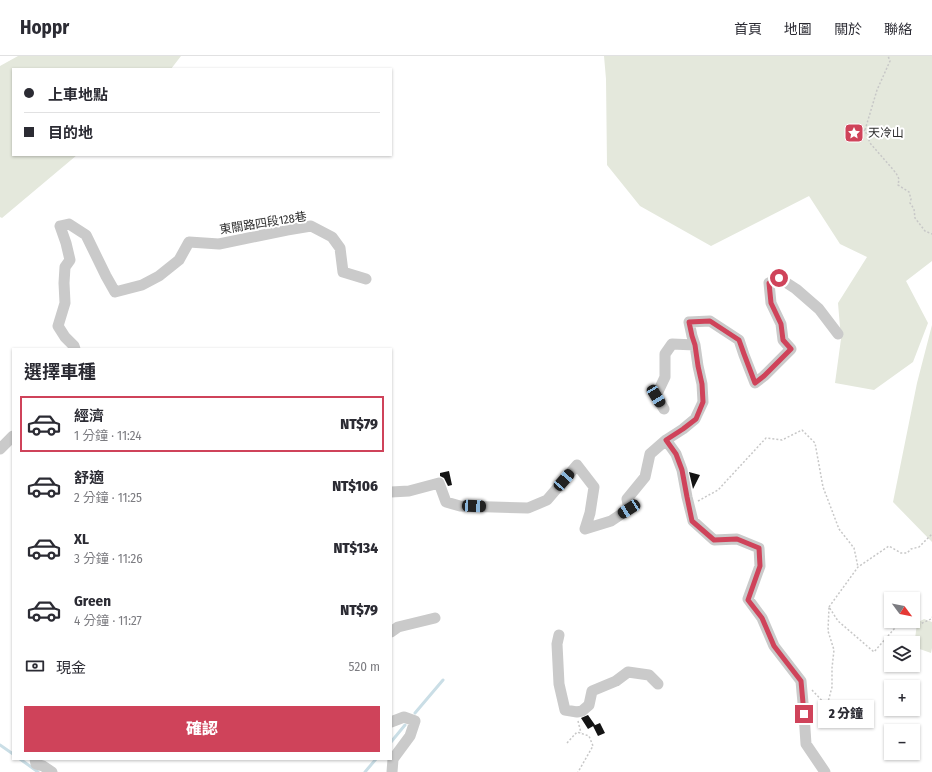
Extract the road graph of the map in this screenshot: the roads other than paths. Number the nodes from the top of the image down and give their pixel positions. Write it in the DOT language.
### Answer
graph roads {
  1 [pos="366,279"];
  2 [pos="838,334"];
  3 [pos="695,345"];
  4 [pos="75,348"];
  5 [pos="664,409"];
  6 [pos="12,437"];
  7 [pos="666,440"];
  8 [pos="0,449"];
  9 [pos="392,492"];
  10 [pos="434,618"];
  11 [pos="392,631"];
  12 [pos="560,635"];
  13 [pos="658,684"];
  14 [pos="392,722"];
  15 [pos="35,760"];
  16 [pos="52,772"];
  17 [pos="392,772"];
  18 [pos="826,772"];
  1 -- 4 [label="street, 東關路四段128巷"];
  2 -- 3 [label="street"];
  3 -- 5 [label="street"];
  3 -- 7 [label="street"];
  6 -- 8 [label="street"];
  7 -- 9 [label="street"];
  7 -- 18 [label="street"];
  10 -- 11 [label="street"];
  12 -- 13 [label="street"];
  14 -- 17 [label="street"];
  15 -- 16 [label="street"];
}
